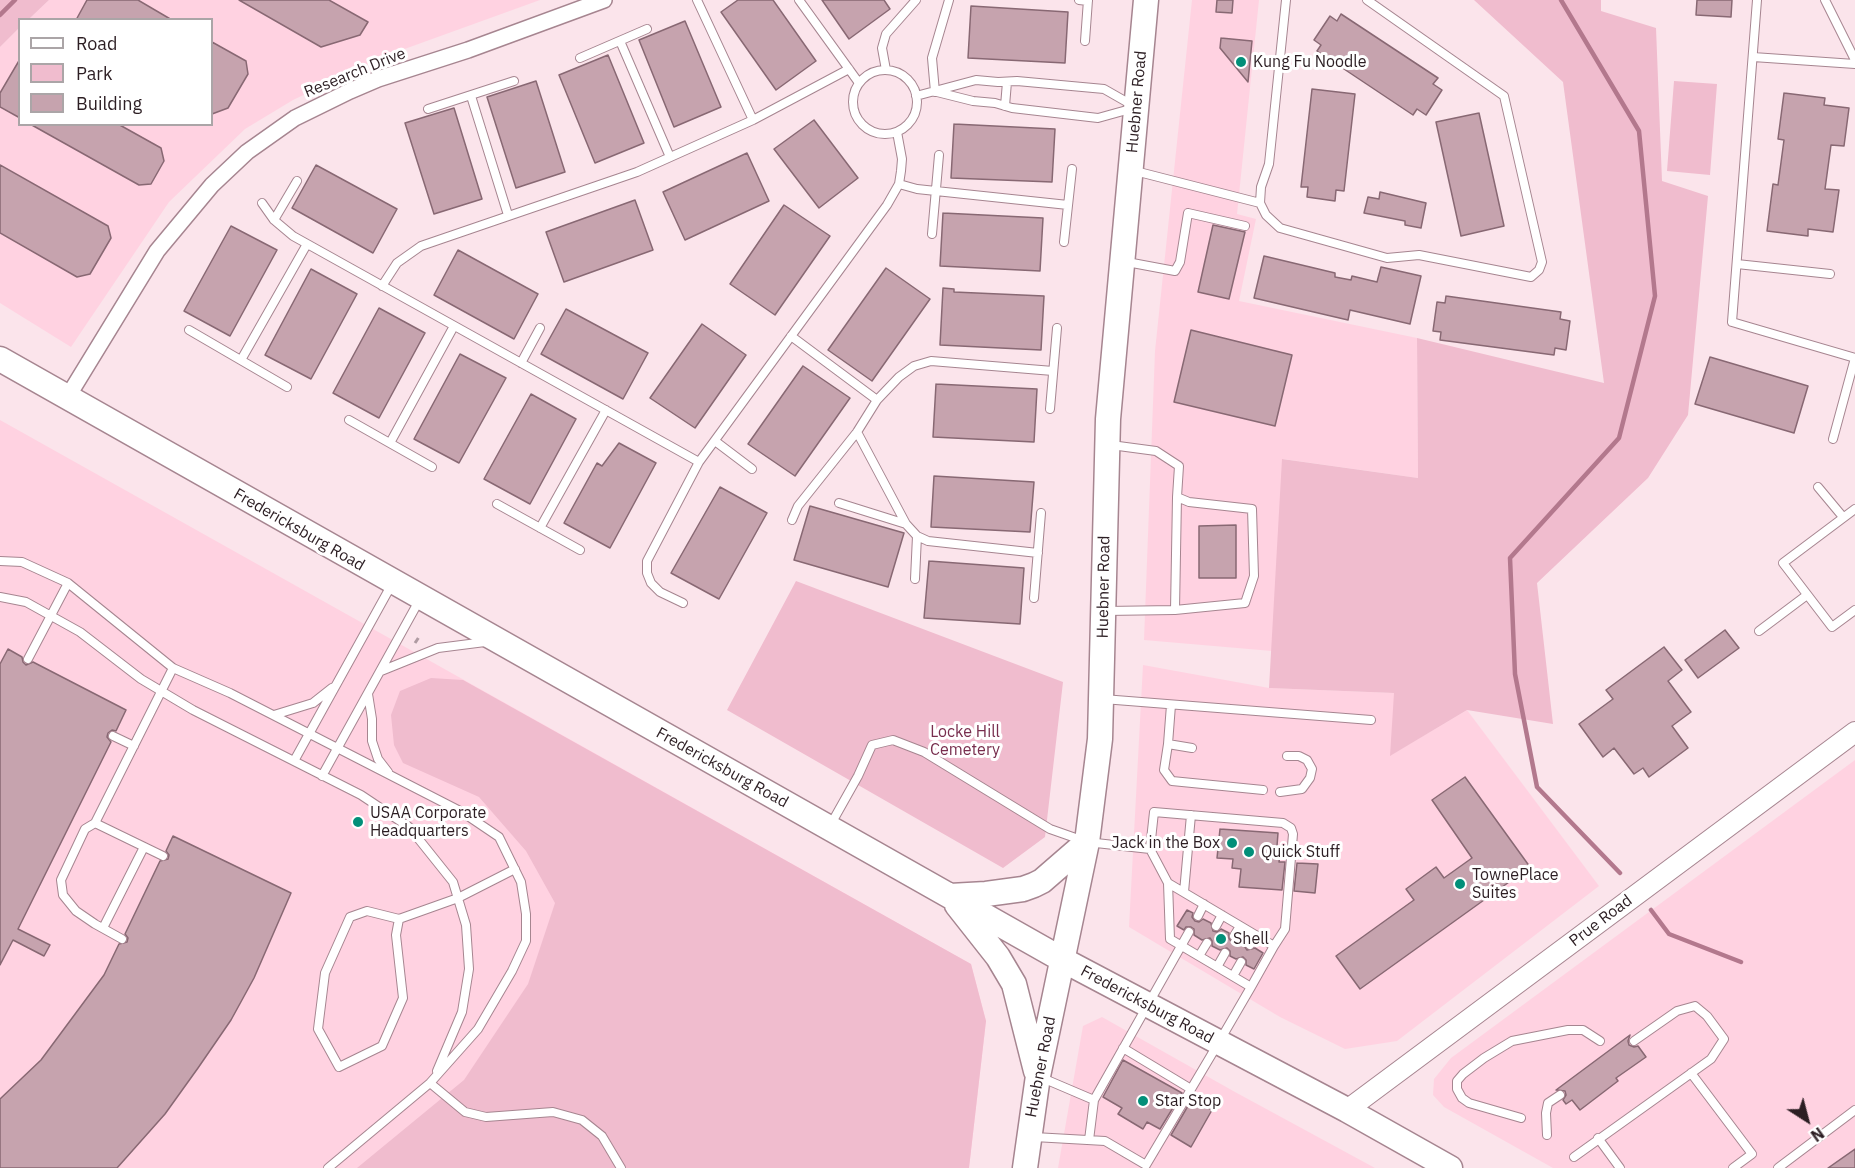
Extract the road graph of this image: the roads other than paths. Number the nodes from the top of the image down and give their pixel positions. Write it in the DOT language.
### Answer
graph roads {
  1 [pos="604,0"];
  2 [pos="697,0"];
  3 [pos="799,0"];
  4 [pos="916,0"];
  5 [pos="949,0"];
  6 [pos="1079,0"];
  7 [pos="1088,0"];
  8 [pos="1146,0"];
  9 [pos="1286,0"];
  10 [pos="1366,0"];
  11 [pos="1757,0"];
  12 [pos="1825,0"];
  13 [pos="647,29"];
  14 [pos="620,40"];
  15 [pos="1085,41"];
  16 [pos="1753,57"];
  17 [pos="580,58"];
  18 [pos="1855,62"];
  19 [pos="849,69"];
  20 [pos="885,70"];
  21 [pos="514,81"];
  22 [pos="1007,82"];
  23 [pos="859,83"];
  24 [pos="935,92"];
  25 [pos="471,96"];
  26 [pos="916,96"];
  27 [pos="1005,106"];
  28 [pos="1136,108"];
  29 [pos="428,110"];
  30 [pos="753,120"];
  31 [pos="897,132"];
  32 [pos="939,155"];
  33 [pos="670,157"];
  34 [pos="1072,169"];
  35 [pos="1131,170"];
  36 [pos="297,181"];
  37 [pos="899,184"];
  38 [pos="936,191"];
  39 [pos="262,203"];
  40 [pos="1260,203"];
  41 [pos="1068,205"];
  42 [pos="508,216"];
  43 [pos="274,220"];
  44 [pos="1245,226"];
  45 [pos="932,234"];
  46 [pos="1064,242"];
  47 [pos="307,244"];
  48 [pos="1122,261"];
  49 [pos="1737,264"];
  50 [pos="1830,273"];
  51 [pos="382,286"];
  52 [pos="454,326"];
  53 [pos="540,328"];
  54 [pos="1057,328"];
  55 [pos="189,330"];
  56 [pos="791,336"];
  57 [pos="1855,358"];
  58 [pos="0,359"];
  59 [pos="241,360"];
  60 [pos="521,363"];
  61 [pos="1053,371"];
  62 [pos="287,387"];
  63 [pos="67,398"];
  64 [pos="877,400"];
  65 [pos="1050,409"];
  66 [pos="606,410"];
  67 [pos="349,420"];
  68 [pos="857,432"];
  69 [pos="1833,439"];
  70 [pos="715,441"];
  71 [pos="390,443"];
  72 [pos="1107,444"];
  73 [pos="699,462"];
  74 [pos="432,468"];
  75 [pos="752,469"];
  76 [pos="1818,487"];
  77 [pos="1177,497"];
  78 [pos="839,503"];
  79 [pos="497,504"];
  80 [pos="1855,509"];
  81 [pos="1041,513"];
  82 [pos="1843,518"];
  83 [pos="792,520"];
  84 [pos="906,524"];
  85 [pos="540,528"];
  86 [pos="917,536"];
  87 [pos="580,550"];
  88 [pos="1038,553"];
  89 [pos="0,561"];
  90 [pos="915,579"];
  91 [pos="393,582"];
  92 [pos="68,584"];
  93 [pos="1807,595"];
  94 [pos="0,597"];
  95 [pos="421,598"];
  96 [pos="1034,598"];
  97 [pos="683,603"];
  98 [pos="1175,610"];
  99 [pos="1855,610"];
  100 [pos="1103,611"];
  101 [pos="50,615"];
  102 [pos="1759,631"];
  103 [pos="496,640"];
  104 [pos="28,659"];
  105 [pos="173,668"];
  106 [pos="381,671"];
  107 [pos="335,685"];
  108 [pos="161,691"];
  109 [pos="368,694"];
  110 [pos="1101,699"];
  111 [pos="1171,705"];
  112 [pos="274,715"];
  113 [pos="1371,720"];
  114 [pos="1855,732"];
  115 [pos="310,734"];
  116 [pos="113,736"];
  117 [pos="1168,744"];
  118 [pos="134,746"];
  119 [pos="338,748"];
  120 [pos="1192,748"];
  121 [pos="1287,756"];
  122 [pos="294,761"];
  123 [pos="390,775"];
  124 [pos="322,776"];
  125 [pos="1263,790"];
  126 [pos="1280,792"];
  127 [pos="1191,815"];
  128 [pos="95,823"];
  129 [pos="829,827"];
  130 [pos="1087,842"];
  131 [pos="144,847"];
  132 [pos="1150,849"];
  133 [pos="163,856"];
  134 [pos="515,869"];
  135 [pos="1168,883"];
  136 [pos="1184,892"];
  137 [pos="950,896"];
  138 [pos="458,898"];
  139 [pos="1204,904"];
  140 [pos="1222,915"];
  141 [pos="1198,916"];
  142 [pos="399,919"];
  143 [pos="1216,926"];
  144 [pos="1240,926"];
  145 [pos="103,928"];
  146 [pos="1189,932"];
  147 [pos="1256,935"];
  148 [pos="1234,936"];
  149 [pos="122,939"];
  150 [pos="1207,943"];
  151 [pos="1250,945"];
  152 [pos="1181,946"];
  153 [pos="1274,946"];
  154 [pos="1225,953"];
  155 [pos="1199,956"];
  156 [pos="1063,960"];
  157 [pos="1241,962"];
  158 [pos="1217,967"];
  159 [pos="1233,976"];
  160 [pos="1251,987"];
  161 [pos="1148,1005"];
  162 [pos="1600,1041"];
  163 [pos="1634,1041"];
  164 [pos="1219,1042"];
  165 [pos="1123,1048"];
  166 [pos="1691,1073"];
  167 [pos="1038,1076"];
  168 [pos="430,1083"];
  169 [pos="1191,1089"];
  170 [pos="1560,1095"];
  171 [pos="1094,1100"];
  172 [pos="1347,1110"];
  173 [pos="1855,1110"];
  174 [pos="1521,1118"];
  175 [pos="1547,1135"];
  176 [pos="1029,1137"];
  177 [pos="1598,1138"];
  178 [pos="1089,1140"];
  179 [pos="1574,1157"];
  180 [pos="1442,1166"];
  181 [pos="328,1168"];
  182 [pos="621,1168"];
  183 [pos="1025,1168"];
  184 [pos="1620,1168"];
  185 [pos="1733,1168"];
  186 [pos="1778,1168"];
  1 -- 63 [label="street, Research Drive"];
  2 -- 30 [label="lane"];
  3 -- 19 [label="lane"];
  4 -- 20 [label="lane"];
  5 -- 24 [label="lane"];
  6 -- 7 [label="lane"];
  7 -- 15 [label="lane"];
  8 -- 28 [label="main road, Huebner Road"];
  9 -- 40 [label="lane"];
  10 -- 40 [label="lane"];
  11 -- 16 [label="lane"];
  12 -- 18 [label="lane"];
  13 -- 14 [label="lane"];
  14 -- 17 [label="lane"];
  14 -- 33 [label="lane"];
  16 -- 18 [label="lane"];
  16 -- 49 [label="lane"];
  19 -- 23 [label="lane"];
  19 -- 30 [label="lane"];
  20 -- 23 [label="lane"];
  20 -- 26 [label="lane"];
  21 -- 25 [label="lane"];
  22 -- 24 [label="lane"];
  22 -- 27 [label="lane"];
  22 -- 28 [label="lane"];
  23 -- 31 [label="lane"];
  24 -- 26 [label="lane"];
  24 -- 27 [label="lane"];
  25 -- 29 [label="lane"];
  25 -- 42 [label="lane"];
  26 -- 31 [label="lane"];
  27 -- 28 [label="lane"];
  28 -- 35 [label="main road, Huebner Road"];
  30 -- 33 [label="lane"];
  31 -- 37 [label="lane"];
  32 -- 38 [label="lane"];
  33 -- 42 [label="lane"];
  34 -- 41 [label="lane"];
  35 -- 40 [label="lane"];
  35 -- 48 [label="main road, Huebner Road"];
  36 -- 43 [label="lane"];
  37 -- 38 [label="lane"];
  37 -- 56 [label="lane"];
  38 -- 41 [label="lane"];
  38 -- 45 [label="lane"];
  39 -- 43 [label="lane"];
  41 -- 46 [label="lane"];
  42 -- 51 [label="lane"];
  43 -- 47 [label="lane"];
  44 -- 48 [label="lane"];
  47 -- 51 [label="lane"];
  47 -- 59 [label="lane"];
  48 -- 72 [label="main road, Huebner Road"];
  49 -- 50 [label="lane"];
  49 -- 57 [label="lane"];
  51 -- 52 [label="lane"];
  52 -- 60 [label="lane"];
  52 -- 71 [label="lane"];
  53 -- 60 [label="lane"];
  54 -- 61 [label="lane"];
  55 -- 59 [label="lane"];
  56 -- 64 [label="lane"];
  56 -- 70 [label="lane"];
  57 -- 69 [label="lane"];
  58 -- 63 [label="main road, Fredericksburg Road"];
  59 -- 62 [label="lane"];
  60 -- 66 [label="lane"];
  61 -- 64 [label="lane"];
  61 -- 65 [label="lane"];
  63 -- 91 [label="main road, Fredericksburg Road"];
  64 -- 68 [label="lane"];
  66 -- 73 [label="lane"];
  66 -- 85 [label="lane"];
  67 -- 71 [label="lane"];
  68 -- 83 [label="lane"];
  68 -- 84 [label="lane"];
  70 -- 73 [label="lane"];
  70 -- 75 [label="lane"];
  71 -- 74 [label="lane"];
  72 -- 77 [label="lane"];
  72 -- 100 [label="main road, Huebner Road"];
  73 -- 97 [label="lane"];
  76 -- 82 [label="lane"];
  77 -- 98 [label="lane"];
  77 -- 98 [label="lane"];
  78 -- 84 [label="lane"];
  79 -- 85 [label="lane"];
  80 -- 82 [label="lane"];
  81 -- 88 [label="lane"];
  82 -- 93 [label="lane"];
  84 -- 86 [label="lane"];
  85 -- 87 [label="lane"];
  86 -- 88 [label="lane"];
  86 -- 90 [label="lane"];
  88 -- 96 [label="lane"];
  89 -- 92 [label="lane"];
  91 -- 95 [label="main road, Fredericksburg Road"];
  91 -- 107 [label="lane"];
  92 -- 101 [label="lane"];
  92 -- 105 [label="lane"];
  93 -- 99 [label="lane"];
  93 -- 102 [label="lane"];
  94 -- 101 [label="lane"];
  95 -- 103 [label="main road, Fredericksburg Road"];
  95 -- 106 [label="lane"];
  98 -- 100 [label="lane"];
  100 -- 110 [label="main road, Huebner Road"];
  101 -- 104 [label="lane"];
  101 -- 108 [label="lane"];
  103 -- 106 [label="lane"];
  103 -- 129 [label="main road, Fredericksburg Road"];
  105 -- 108 [label="lane"];
  105 -- 112 [label="lane"];
  106 -- 109 [label="lane"];
  107 -- 112 [label="lane"];
  107 -- 115 [label="lane"];
  108 -- 118 [label="lane"];
  108 -- 122 [label="lane"];
  109 -- 119 [label="lane"];
  109 -- 123 [label="lane"];
  110 -- 111 [label="lane"];
  110 -- 130 [label="main road, Huebner Road"];
  111 -- 113 [label="lane"];
  111 -- 117 [label="lane"];
  112 -- 115 [label="lane"];
  114 -- 172 [label="street, Prue Road"];
  115 -- 119 [label="lane"];
  115 -- 122 [label="lane"];
  116 -- 118 [label="lane"];
  117 -- 120 [label="lane"];
  117 -- 125 [label="lane"];
  118 -- 128 [label="lane"];
  119 -- 123 [label="lane"];
  119 -- 124 [label="lane"];
  121 -- 126 [label="lane"];
  122 -- 124 [label="lane"];
  123 -- 134 [label="lane"];
  124 -- 138 [label="lane"];
  127 -- 132 [label="lane"];
  127 -- 136 [label="lane"];
  127 -- 153 [label="lane"];
  128 -- 131 [label="lane"];
  128 -- 145 [label="lane"];
  129 -- 130 [label="lane"];
  129 -- 137 [label="main road, Fredericksburg Road"];
  130 -- 132 [label="lane"];
  130 -- 137 [label="main road"];
  130 -- 156 [label="main road, Huebner Road"];
  131 -- 133 [label="lane"];
  131 -- 145 [label="lane"];
  132 -- 135 [label="lane"];
  134 -- 138 [label="lane"];
  134 -- 168 [label="lane"];
  135 -- 136 [label="lane"];
  135 -- 152 [label="lane"];
  136 -- 139 [label="lane"];
  137 -- 156 [label="main road, Fredericksburg Road"];
  137 -- 167 [label="main road"];
  138 -- 142 [label="lane"];
  138 -- 168 [label="lane"];
  139 -- 140 [label="lane"];
  139 -- 141 [label="lane"];
  140 -- 143 [label="lane"];
  140 -- 144 [label="lane"];
  142 -- 142 [label="lane"];
  144 -- 147 [label="lane"];
  144 -- 148 [label="lane"];
  145 -- 149 [label="lane"];
  146 -- 152 [label="lane"];
  147 -- 151 [label="lane"];
  147 -- 153 [label="lane"];
  150 -- 155 [label="lane"];
  152 -- 155 [label="lane"];
  152 -- 161 [label="lane"];
  153 -- 160 [label="lane"];
  154 -- 158 [label="lane"];
  155 -- 158 [label="lane"];
  156 -- 161 [label="main road, Fredericksburg Road"];
  156 -- 167 [label="main road, Huebner Road"];
  157 -- 159 [label="lane"];
  158 -- 159 [label="lane"];
  159 -- 160 [label="lane"];
  160 -- 164 [label="lane"];
  161 -- 164 [label="main road, Fredericksburg Road"];
  161 -- 165 [label="lane"];
  162 -- 174 [label="lane"];
  163 -- 166 [label="lane"];
  164 -- 169 [label="lane"];
  164 -- 172 [label="main road, Fredericksburg Road"];
  165 -- 169 [label="lane"];
  165 -- 171 [label="lane"];
  166 -- 177 [label="lane"];
  166 -- 185 [label="lane"];
  167 -- 171 [label="lane"];
  167 -- 176 [label="main road, Huebner Road"];
  168 -- 181 [label="lane"];
  168 -- 182 [label="lane"];
  169 -- 178 [label="lane"];
  170 -- 175 [label="lane"];
  171 -- 178 [label="lane"];
  172 -- 180 [label="main road, Fredericksburg Road"];
  173 -- 186 [label="lane"];
  176 -- 178 [label="lane"];
  176 -- 183 [label="main road, Huebner Road"];
  177 -- 179 [label="lane"];
  177 -- 184 [label="lane"];
}
